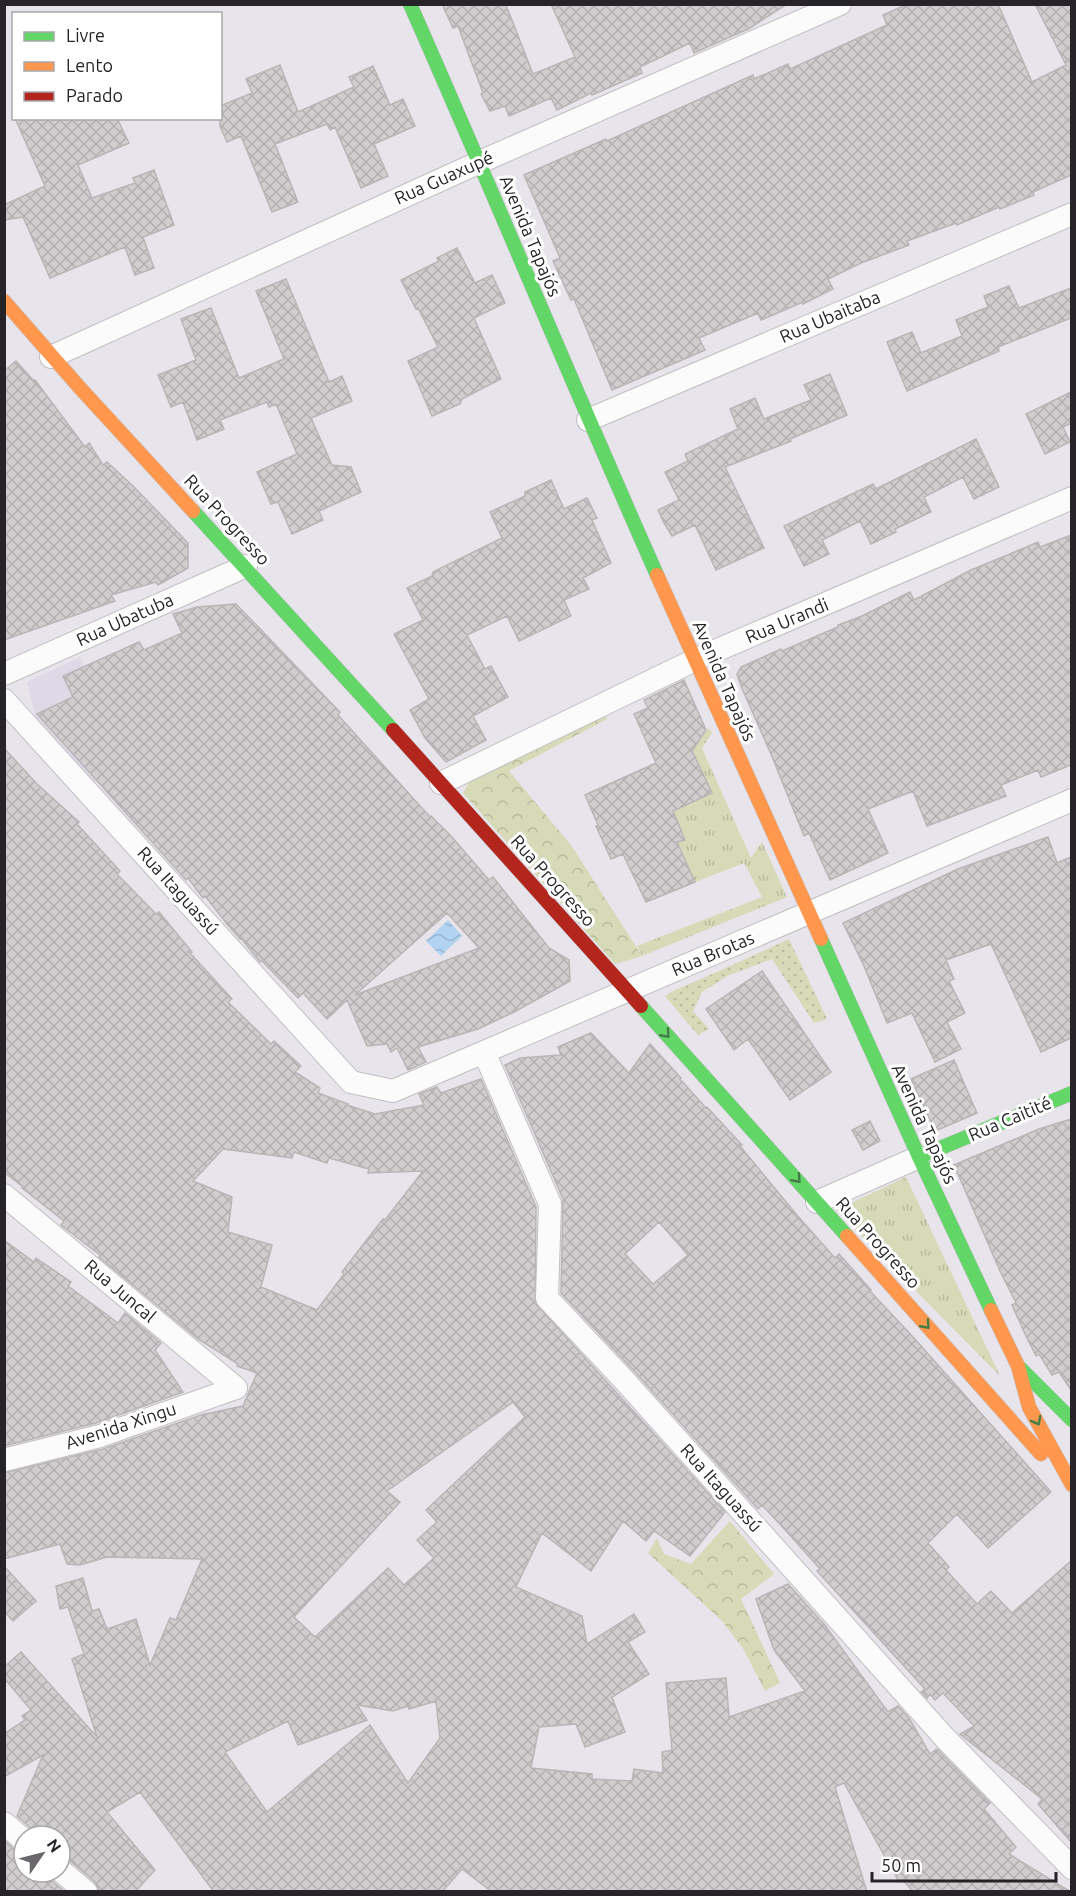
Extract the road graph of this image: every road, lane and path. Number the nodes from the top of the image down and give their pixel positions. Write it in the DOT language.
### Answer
graph roads {
  1 [pos="410,4"];
  2 [pos="840,4"];
  3 [pos="480,162"];
  4 [pos="1071,214"];
  5 [pos="4,301"];
  6 [pos="51,357"];
  7 [pos="588,420"];
  8 [pos="1071,498"];
  9 [pos="246,566"];
  10 [pos="695,660"];
  11 [pos="4,674"];
  12 [pos="4,700"];
  13 [pos="441,783"];
  14 [pos="1071,800"];
  15 [pos="809,913"];
  16 [pos="627,991"];
  17 [pos="484,1052"];
  18 [pos="351,1082"];
  19 [pos="1071,1093"];
  20 [pos="919,1157"];
  21 [pos="4,1195"];
  22 [pos="817,1202"];
  23 [pos="1018,1366"];
  24 [pos="236,1388"];
  25 [pos="1071,1420"];
  26 [pos="4,1460"];
  27 [pos="1071,1487"];
  28 [pos="1071,1868"];
  29 [pos="72,1880"];
  30 [pos="86,1892"];
  1 -- 3 [label="street, Avenida Tapajós"];
  2 -- 3 [label="street, Rua Guaxupé"];
  3 -- 6 [label="street, Rua Guaxupé"];
  3 -- 7 [label="street, Avenida Tapajós"];
  4 -- 7 [label="street, Rua Ubaitaba"];
  5 -- 6 [label="street, Rua Progresso"];
  6 -- 9 [label="street, Rua Progresso"];
  7 -- 10 [label="street, Avenida Tapajós"];
  8 -- 10 [label="street, Rua Urandi"];
  9 -- 11 [label="street, Rua Ubatuba"];
  9 -- 13 [label="street, Rua Progresso"];
  10 -- 13 [label="street, Rua Urandi"];
  10 -- 15 [label="street, Avenida Tapajós"];
  12 -- 18 [label="street, Rua Itaguassú"];
  13 -- 16 [label="street, Rua Progresso"];
  14 -- 15 [label="street, Rua Brotas"];
  15 -- 16 [label="street, Rua Brotas"];
  15 -- 20 [label="street, Avenida Tapajós"];
  16 -- 17 [label="street, Rua Brotas"];
  16 -- 22 [label="street, Rua Progresso, one-way"];
  17 -- 18 [label="street, Rua Brotas"];
  17 -- 28 [label="street, Rua Itaguassú"];
  19 -- 20 [label="street, Rua Caitité"];
  20 -- 22 [label="street, Rua Caitité"];
  20 -- 23 [label="street, Avenida Tapajós"];
  21 -- 24 [label="street, Rua Juncal"];
  22 -- 27 [label="street, Rua Progresso, one-way"];
  23 -- 25 [label="street"];
  23 -- 27 [label="street, one-way"];
  24 -- 26 [label="street, Avenida Xingu"];
  29 -- 30 [label="street"];
}
